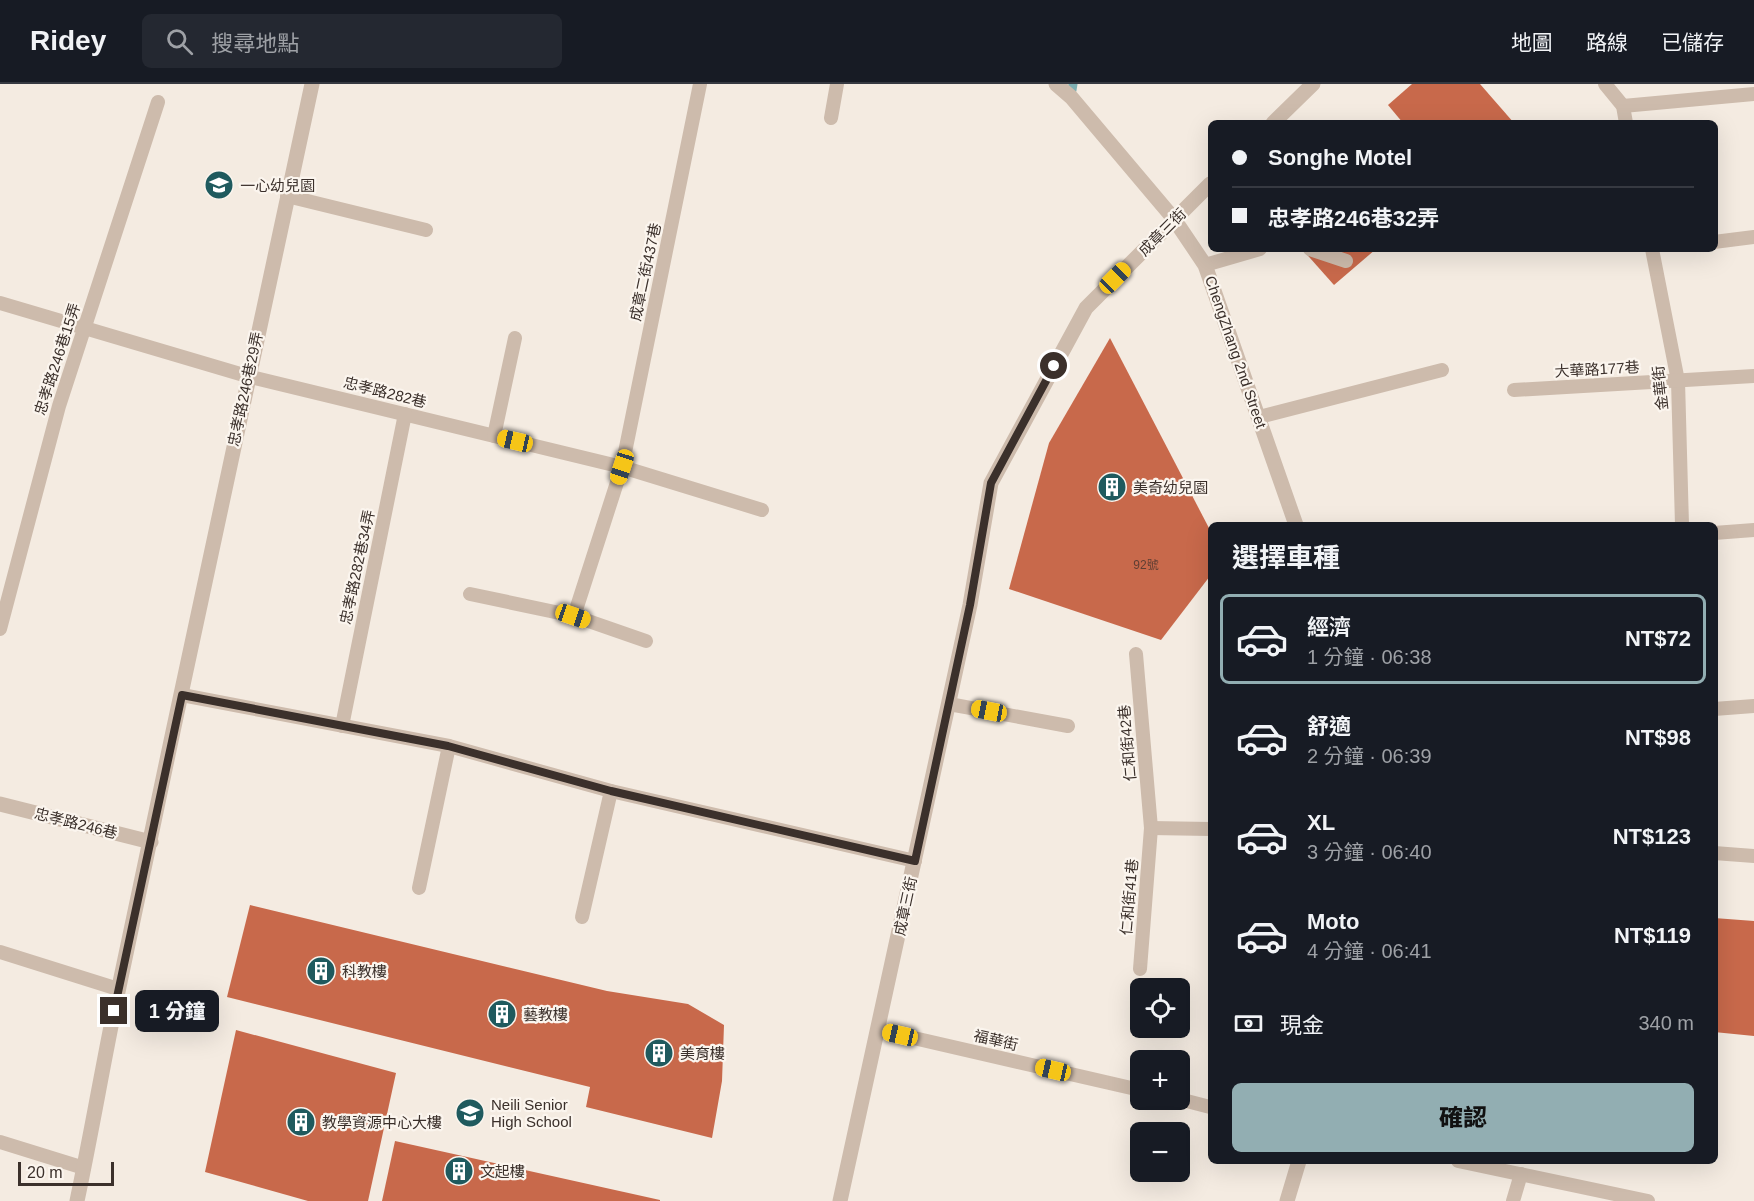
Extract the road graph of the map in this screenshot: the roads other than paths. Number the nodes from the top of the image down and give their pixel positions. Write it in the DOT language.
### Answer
graph roads {
  1 [pos="312,84"];
  2 [pos="700,84"];
  3 [pos="837,84"];
  4 [pos="1056,84"];
  5 [pos="1605,84"];
  6 [pos="1311,85"];
  7 [pos="1754,94"];
  8 [pos="158,102"];
  9 [pos="1623,106"];
  10 [pos="831,118"];
  11 [pos="1276,120"];
  12 [pos="1625,120"];
  13 [pos="1208,186"];
  14 [pos="287,196"];
  15 [pos="1174,219"];
  16 [pos="426,231"];
  17 [pos="1754,237"];
  18 [pos="1718,242"];
  19 [pos="1250,252"];
  20 [pos="1319,252"];
  21 [pos="1653,252"];
  22 [pos="1346,261"];
  23 [pos="1205,265"];
  24 [pos="0,303"];
  25 [pos="84,328"];
  26 [pos="516,338"];
  27 [pos="1442,370"];
  28 [pos="247,376"];
  29 [pos="1754,376"];
  30 [pos="1678,381"];
  31 [pos="1514,390"];
  32 [pos="405,414"];
  33 [pos="1259,417"];
  34 [pos="494,436"];
  35 [pos="622,467"];
  36 [pos="762,510"];
  37 [pos="1295,522"];
  38 [pos="1682,522"];
  39 [pos="1754,530"];
  40 [pos="1718,533"];
  41 [pos="470,594"];
  42 [pos="573,616"];
  43 [pos="0,629"];
  44 [pos="646,641"];
  45 [pos="1136,654"];
  46 [pos="182,695"];
  47 [pos="949,704"];
  48 [pos="1754,706"];
  49 [pos="1718,710"];
  50 [pos="342,726"];
  51 [pos="1068,726"];
  52 [pos="448,746"];
  53 [pos="611,791"];
  54 [pos="0,804"];
  55 [pos="1151,828"];
  56 [pos="1208,829"];
  57 [pos="152,842"];
  58 [pos="1718,853"];
  59 [pos="1754,856"];
  60 [pos="915,861"];
  61 [pos="419,888"];
  62 [pos="582,917"];
  63 [pos="0,952"];
  64 [pos="1140,969"];
  65 [pos="118,988"];
  66 [pos="879,1030"];
  67 [pos="1130,1088"];
  68 [pos="1190,1102"];
  69 [pos="1208,1107"];
  70 [pos="0,1143"];
  71 [pos="1298,1164"];
  72 [pos="1473,1164"];
  73 [pos="84,1168"];
  74 [pos="1521,1174"];
  75 [pos="77,1201"];
  76 [pos="840,1201"];
  77 [pos="1287,1201"];
  78 [pos="1513,1201"];
  79 [pos="1648,1201"];
  1 -- 14 [label="street, 忠孝路246巷29弄"];
  2 -- 35 [label="lane, 成章二街437巷"];
  3 -- 10 [label="lane"];
  4 -- 15 [label="street, ChengZhang 2nd Street"];
  5 -- 9 [label="lane"];
  6 -- 11 [label="street"];
  7 -- 9 [label="lane"];
  8 -- 25 [label="lane, 忠孝路246巷15弄"];
  9 -- 12 [label="lane"];
  13 -- 15 [label="street, 成章三街"];
  14 -- 16 [label="lane"];
  14 -- 28 [label="street, 忠孝路246巷29弄"];
  15 -- 23 [label="street, ChengZhang 2nd Street"];
  15 -- 47 [label="street, 成章三街"];
  17 -- 18 [label="lane"];
  19 -- 23 [label="lane"];
  20 -- 22 [label="lane"];
  21 -- 30 [label="lane, 金華街"];
  23 -- 33 [label="street, ChengZhang 2nd Street"];
  24 -- 25 [label="lane, 忠孝路282巷"];
  25 -- 28 [label="lane, 忠孝路282巷"];
  25 -- 43 [label="lane, 忠孝路246巷15弄"];
  26 -- 34 [label="lane"];
  27 -- 33 [label="lane"];
  28 -- 32 [label="lane, 忠孝路282巷"];
  28 -- 46 [label="street, 忠孝路246巷29弄"];
  29 -- 30 [label="lane, 大華路177巷"];
  30 -- 31 [label="lane, 大華路177巷"];
  30 -- 38 [label="lane, 金華街"];
  32 -- 34 [label="lane, 忠孝路282巷"];
  32 -- 50 [label="lane, 忠孝路282巷34弄"];
  33 -- 37 [label="street, ChengZhang 2nd Street"];
  34 -- 35 [label="lane, 忠孝路282巷"];
  35 -- 36 [label="lane, 忠孝路282巷"];
  35 -- 42 [label="lane, 成章二街437巷"];
  39 -- 40 [label="lane"];
  41 -- 42 [label="lane"];
  42 -- 44 [label="lane"];
  45 -- 55 [label="lane, 仁和街42巷"];
  46 -- 50 [label="lane"];
  46 -- 57 [label="street, 忠孝路246巷29弄"];
  47 -- 51 [label="lane"];
  47 -- 60 [label="street, 成章三街"];
  48 -- 49 [label="lane"];
  50 -- 52 [label="lane"];
  52 -- 53 [label="lane"];
  52 -- 61 [label="lane"];
  53 -- 60 [label="lane"];
  53 -- 62 [label="lane"];
  54 -- 57 [label="street, 忠孝路246巷"];
  55 -- 56 [label="lane"];
  55 -- 64 [label="lane, 仁和街41巷"];
  57 -- 65 [label="street, 忠孝路246巷29弄"];
  58 -- 59 [label="lane"];
  60 -- 66 [label="street, 成章三街"];
  63 -- 65 [label="lane"];
  65 -- 73 [label="street, 忠孝路246巷29弄"];
  66 -- 67 [label="lane, 福華街"];
  66 -- 76 [label="street, 成章三街"];
  68 -- 69 [label="lane"];
  70 -- 73 [label="lane"];
  71 -- 77 [label="street"];
  72 -- 74 [label="lane"];
  73 -- 75 [label="street, 忠孝路246巷29弄"];
  74 -- 78 [label="lane"];
  74 -- 79 [label="lane"];
}
